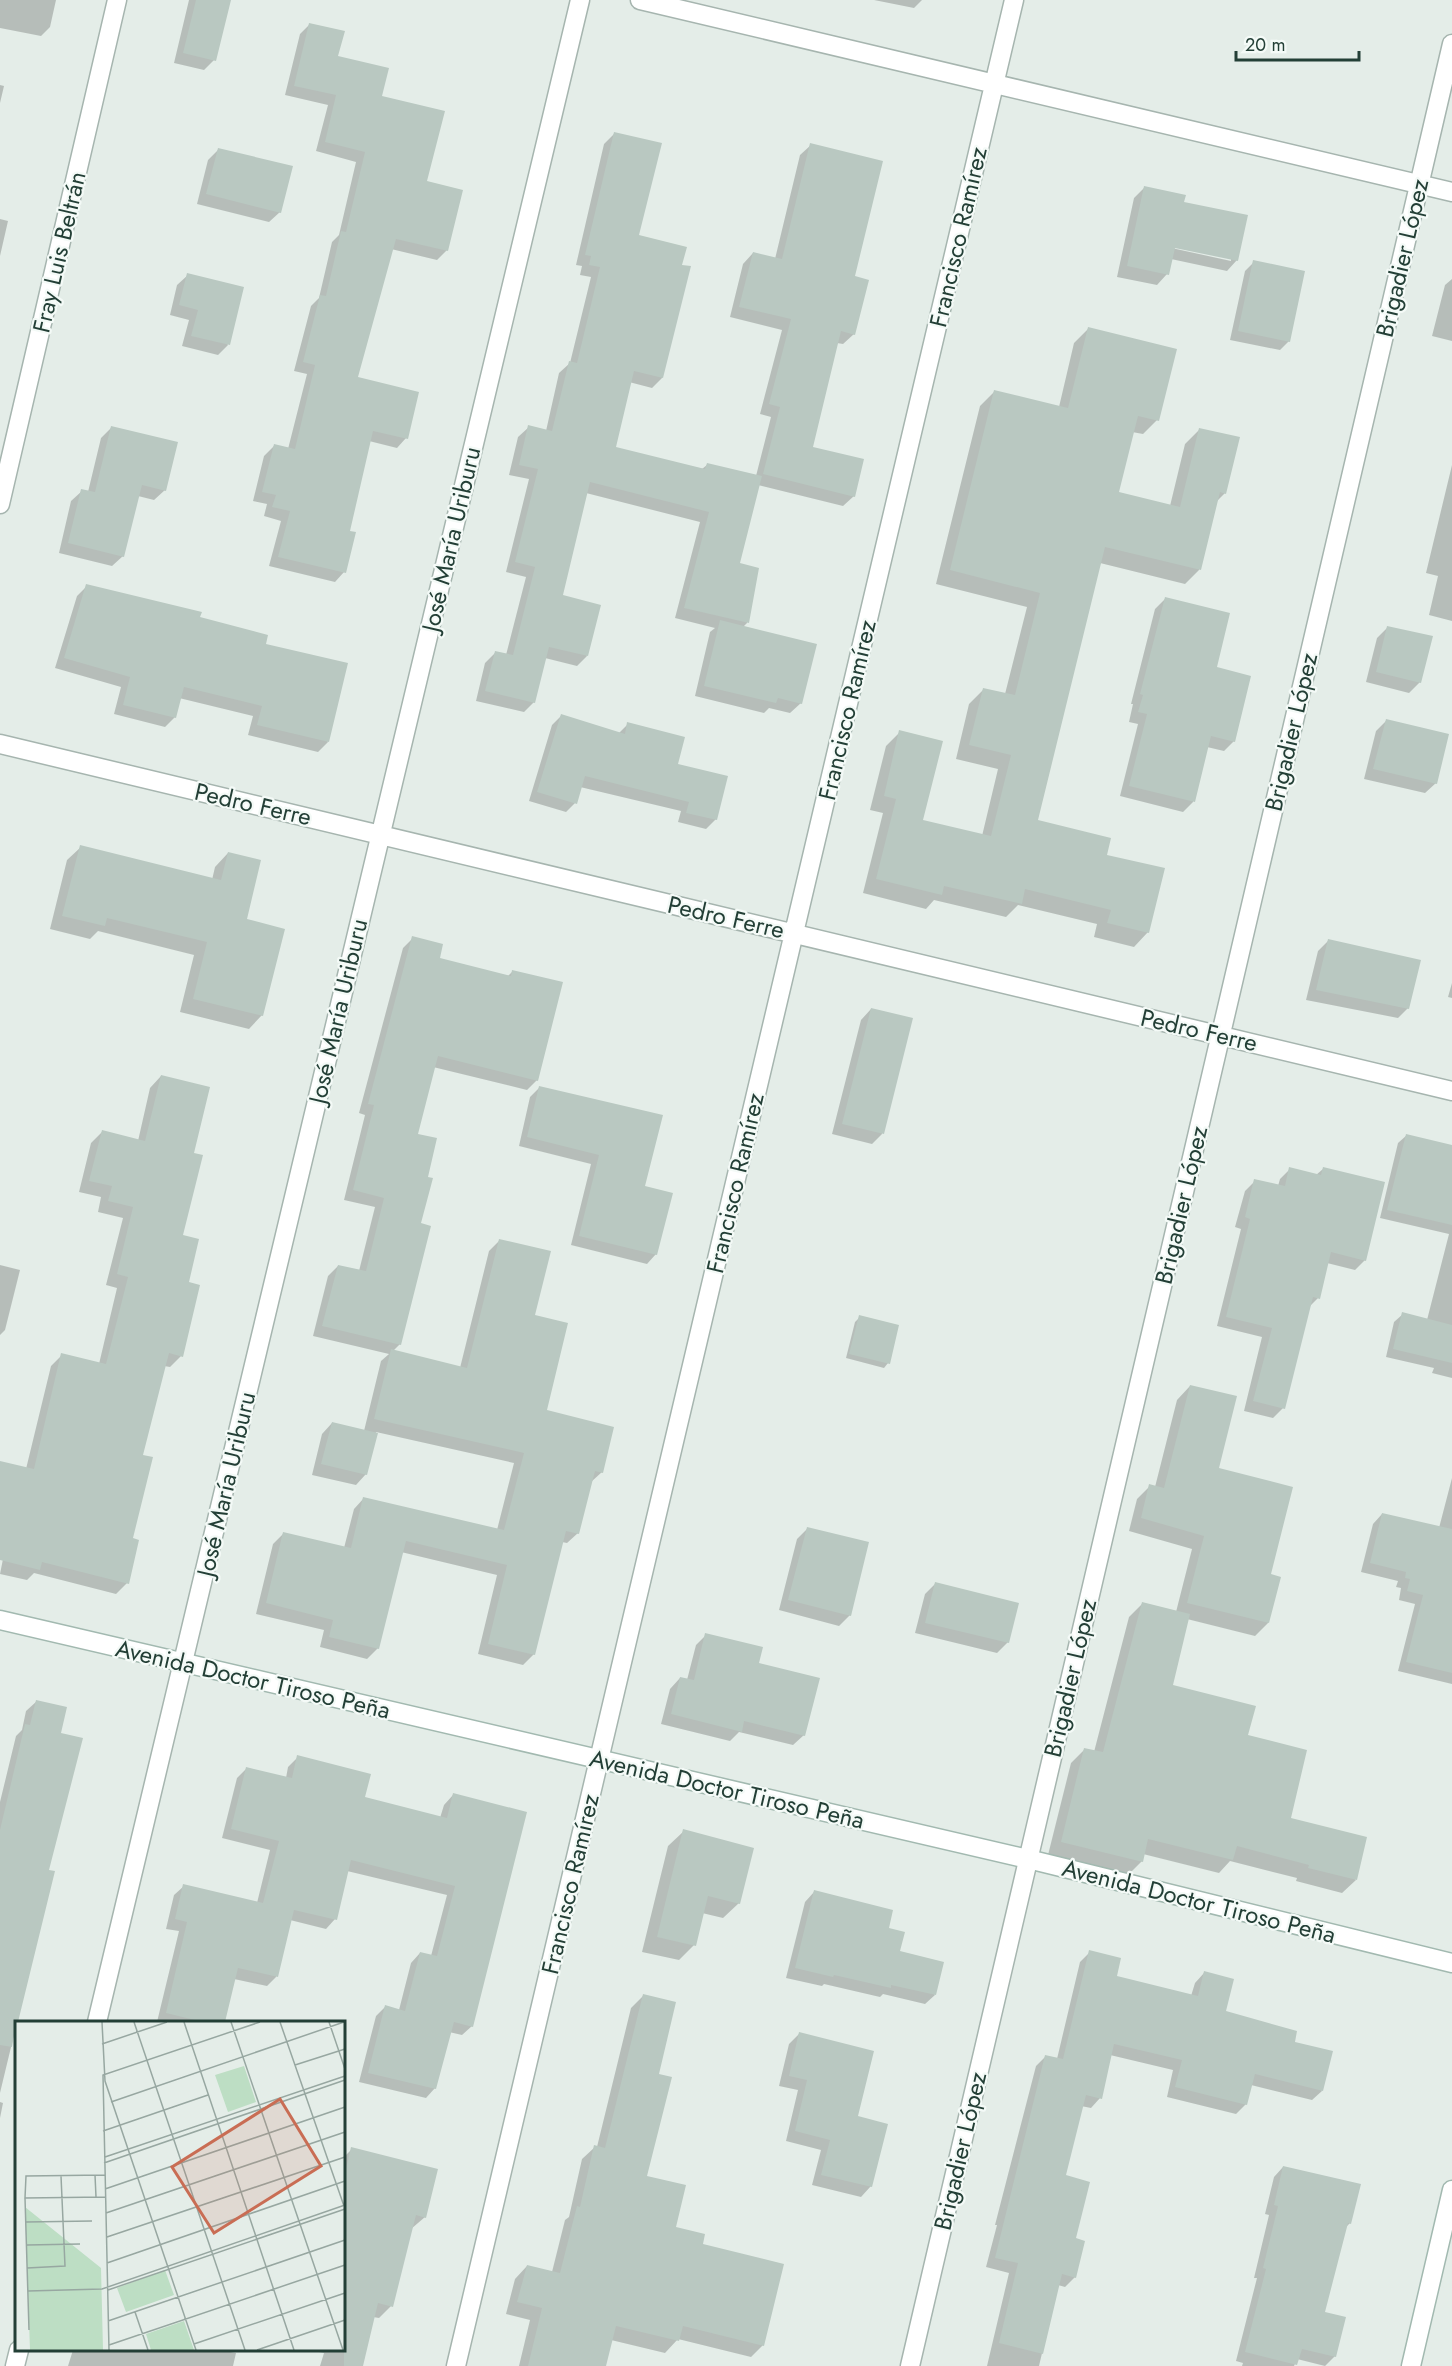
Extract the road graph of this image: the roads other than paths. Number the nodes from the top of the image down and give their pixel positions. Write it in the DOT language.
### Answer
graph roads {
  1 [pos="117,0"];
  2 [pos="580,0"];
  3 [pos="640,0"];
  4 [pos="1014,0"];
  5 [pos="1452,44"];
  6 [pos="995,83"];
  7 [pos="1419,184"];
  8 [pos="1452,192"];
  9 [pos="0,504"];
  10 [pos="0,744"];
  11 [pos="381,835"];
  12 [pos="794,934"];
  13 [pos="1220,1035"];
  14 [pos="1452,1090"];
  15 [pos="0,1620"];
  16 [pos="183,1662"];
  17 [pos="599,1759"];
  18 [pos="1028,1859"];
  19 [pos="1452,1963"];
  20 [pos="97,2021"];
  21 [pos="1452,2190"];
  22 [pos="19,2351"];
  23 [pos="15,2366"];
  24 [pos="456,2366"];
  25 [pos="910,2366"];
  26 [pos="1411,2366"];
  1 -- 9 [label="street, Fray Luis Beltrán"];
  2 -- 11 [label="street, José María Uriburu"];
  3 -- 6 [label="street"];
  4 -- 6 [label="street, Francisco Ramírez"];
  5 -- 7 [label="street, Brigadier López"];
  6 -- 7 [label="street"];
  6 -- 12 [label="street, Francisco Ramírez"];
  7 -- 8 [label="street"];
  7 -- 13 [label="street, Brigadier López"];
  10 -- 11 [label="street, Pedro Ferre"];
  11 -- 12 [label="street, Pedro Ferre"];
  11 -- 16 [label="street, José María Uriburu"];
  12 -- 13 [label="street, Pedro Ferre"];
  12 -- 17 [label="street, Francisco Ramírez"];
  13 -- 14 [label="street, Pedro Ferre"];
  13 -- 18 [label="street, Brigadier López"];
  15 -- 16 [label="street, Avenida Doctor Tiroso Peña"];
  16 -- 17 [label="street, Avenida Doctor Tiroso Peña"];
  16 -- 20 [label="street, José María Uriburu"];
  17 -- 18 [label="street, Avenida Doctor Tiroso Peña"];
  17 -- 24 [label="street, Francisco Ramírez"];
  18 -- 19 [label="street, Avenida Doctor Tiroso Peña"];
  18 -- 25 [label="street, Brigadier López"];
  21 -- 26 [label="street"];
  22 -- 23 [label="street"];
}
